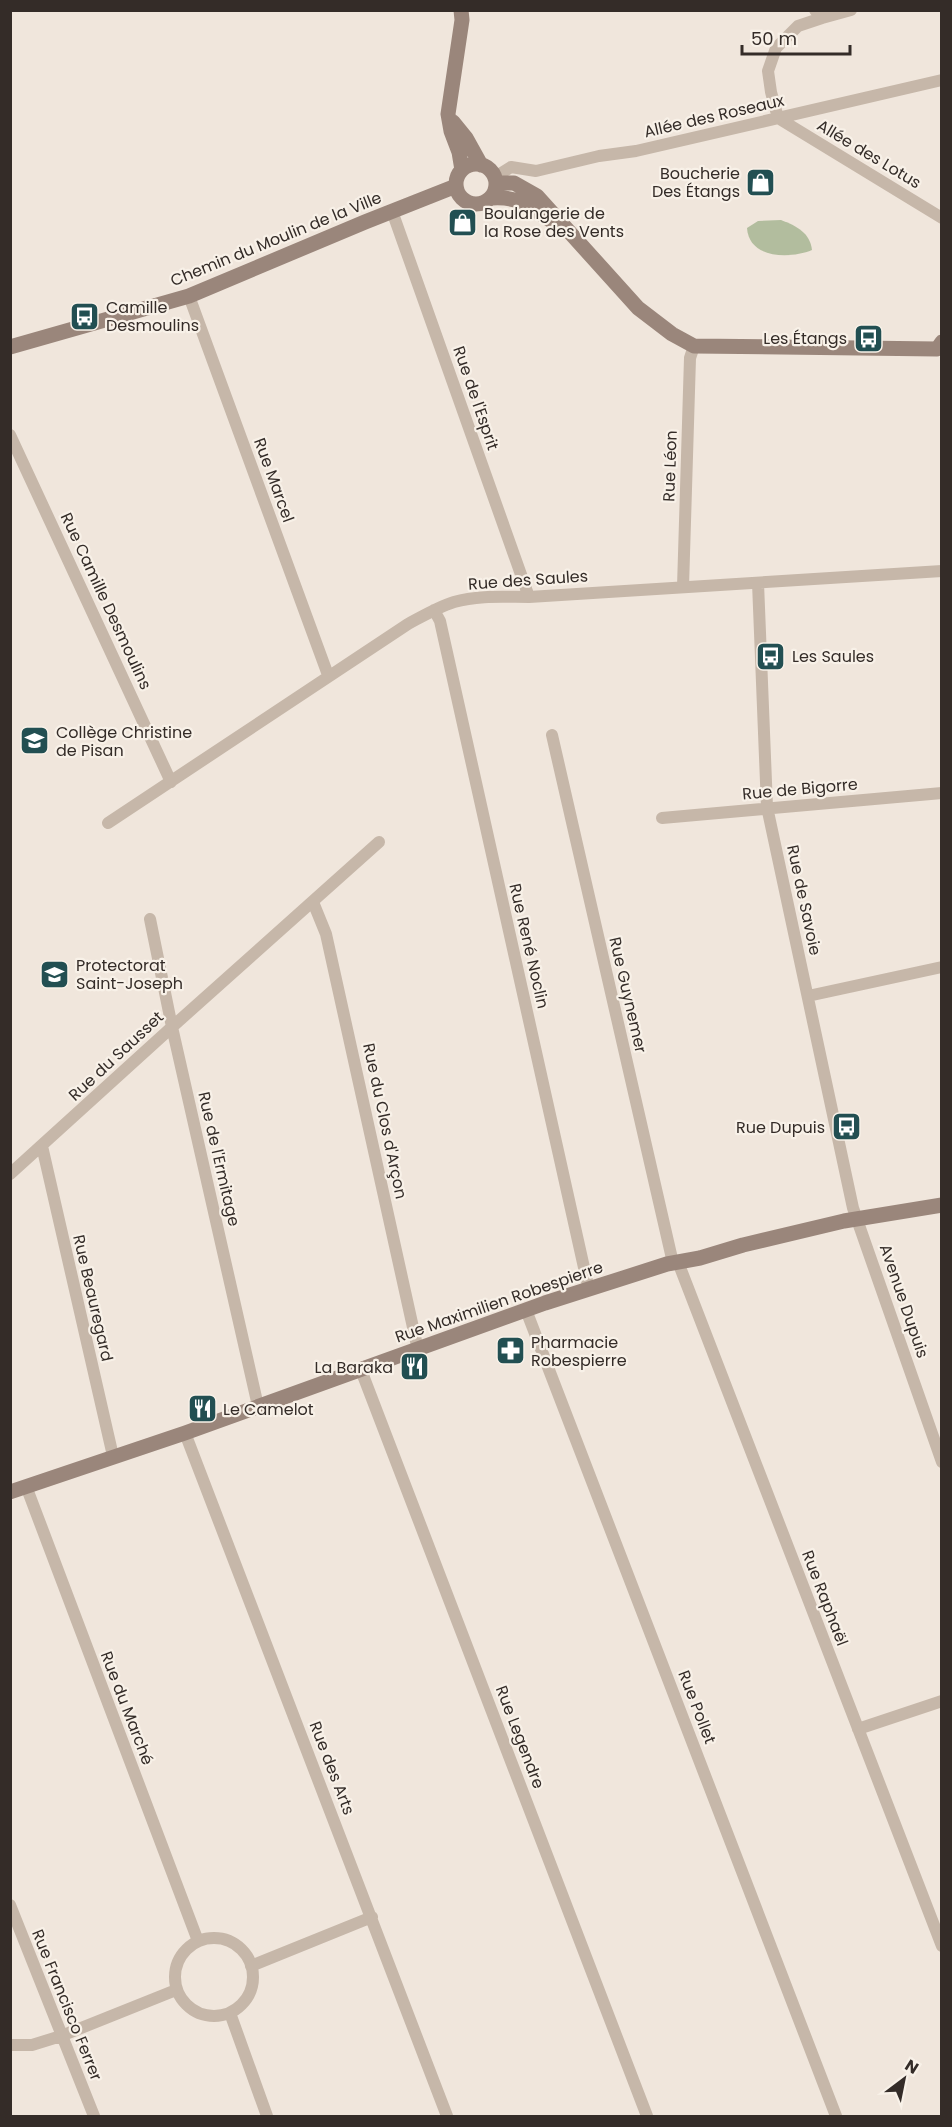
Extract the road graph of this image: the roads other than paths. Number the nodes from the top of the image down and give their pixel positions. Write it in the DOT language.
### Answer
graph roads {
  1 [pos="461,10"];
  2 [pos="851,10"];
  3 [pos="819,14"];
  4 [pos="942,80"];
  5 [pos="448,114"];
  6 [pos="778,118"];
  7 [pos="481,165"];
  8 [pos="462,170"];
  9 [pos="495,186"];
  10 [pos="459,193"];
  11 [pos="392,211"];
  12 [pos="942,218"];
  13 [pos="189,296"];
  14 [pos="694,346"];
  15 [pos="10,347"];
  16 [pos="940,347"];
  17 [pos="10,435"];
  18 [pos="942,571"];
  19 [pos="758,583"];
  20 [pos="683,587"];
  21 [pos="529,597"];
  22 [pos="434,610"];
  23 [pos="328,675"];
  24 [pos="552,735"];
  25 [pos="171,782"];
  26 [pos="942,793"];
  27 [pos="767,807"];
  28 [pos="662,818"];
  29 [pos="108,823"];
  30 [pos="379,842"];
  31 [pos="313,902"];
  32 [pos="150,919"];
  33 [pos="942,968"];
  34 [pos="808,996"];
  35 [pos="172,1027"];
  36 [pos="42,1146"];
  37 [pos="10,1174"];
  38 [pos="942,1205"];
  39 [pos="858,1220"];
  40 [pos="675,1262"];
  41 [pos="589,1290"];
  42 [pos="526,1310"];
  43 [pos="418,1350"];
  44 [pos="362,1370"];
  45 [pos="258,1406"];
  46 [pos="185,1433"];
  47 [pos="113,1456"];
  48 [pos="942,1462"];
  49 [pos="26,1486"];
  50 [pos="10,1492"];
  51 [pos="942,1701"];
  52 [pos="858,1729"];
  53 [pos="10,1905"];
  54 [pos="372,1917"];
  55 [pos="198,1941"];
  56 [pos="942,1946"];
  57 [pos="251,1966"];
  58 [pos="176,1990"];
  59 [pos="230,2013"];
  60 [pos="61,2036"];
  61 [pos="10,2045"];
  62 [pos="94,2116"];
  63 [pos="267,2116"];
  64 [pos="447,2116"];
  65 [pos="647,2116"];
  66 [pos="836,2116"];
  1 -- 5 [label="street"];
  2 -- 3 [label="street"];
  3 -- 6 [label="street"];
  4 -- 6 [label="street, Allée des Roseaux"];
  5 -- 7 [label="street"];
  5 -- 8 [label="street"];
  6 -- 9 [label="street, Allée des Roseaux"];
  6 -- 12 [label="street, Allée des Lotus"];
  7 -- 8 [label="street"];
  7 -- 9 [label="street"];
  8 -- 10 [label="street"];
  9 -- 10 [label="street, Chemin du Moulin de la Ville"];
  9 -- 14 [label="street, Chemin du Moulin de la Ville"];
  10 -- 11 [label="street, Chemin du Moulin de la Ville"];
  11 -- 13 [label="street, Chemin du Moulin de la Ville"];
  11 -- 21 [label="street, Rue de l'Esprit"];
  13 -- 15 [label="street, Chemin du Moulin de la Ville"];
  13 -- 23 [label="street, Rue Marcel"];
  14 -- 16 [label="street, Chemin du Moulin de la Ville"];
  14 -- 20 [label="street, Rue Léon"];
  17 -- 25 [label="street, Rue Camille Desmoulins"];
  18 -- 19 [label="street, Rue des Saules"];
  19 -- 20 [label="street, Rue des Saules"];
  19 -- 27 [label="street, Rue de Savoie"];
  20 -- 21 [label="street, Rue des Saules"];
  21 -- 22 [label="street, Rue des Saules"];
  22 -- 23 [label="street, Rue des Saules"];
  22 -- 41 [label="street, Rue René Noclin"];
  23 -- 25 [label="street, Rue des Saules"];
  24 -- 40 [label="street, Rue Guynemer"];
  25 -- 29 [label="street, Rue des Saules"];
  26 -- 27 [label="street, Rue de Bigorre"];
  27 -- 28 [label="street, Rue de Bigorre"];
  27 -- 34 [label="street, Rue de Savoie"];
  30 -- 31 [label="street, Rue du Sausset"];
  31 -- 35 [label="street, Rue du Sausset"];
  31 -- 43 [label="street, Rue du Clos d'Arçon"];
  32 -- 35 [label="street, Rue de l'Ermitage"];
  33 -- 34 [label="street"];
  34 -- 39 [label="street, Rue de Savoie"];
  35 -- 36 [label="street, Rue du Sausset"];
  35 -- 45 [label="street, Rue de l'Ermitage"];
  36 -- 37 [label="street, Rue du Sausset"];
  36 -- 47 [label="street, Rue Beauregard"];
  38 -- 39 [label="street, Rue Maximilien Robespierre"];
  39 -- 40 [label="street, Rue Maximilien Robespierre"];
  39 -- 48 [label="street, Avenue Dupuis"];
  40 -- 41 [label="street, Rue Maximilien Robespierre"];
  40 -- 52 [label="street, Rue Raphaël"];
  41 -- 42 [label="street, Rue Maximilien Robespierre"];
  42 -- 43 [label="street, Rue Maximilien Robespierre"];
  42 -- 66 [label="street, Rue Pollet"];
  43 -- 44 [label="street, Rue Maximilien Robespierre"];
  44 -- 45 [label="street, Rue Maximilien Robespierre"];
  44 -- 65 [label="street, Rue Legendre"];
  45 -- 46 [label="street, Rue Maximilien Robespierre"];
  46 -- 47 [label="street, Rue Maximilien Robespierre"];
  46 -- 54 [label="street, Rue des Arts"];
  47 -- 49 [label="street, Rue Maximilien Robespierre"];
  49 -- 50 [label="street, Rue Maximilien Robespierre"];
  49 -- 55 [label="street, Rue du Marché"];
  51 -- 52 [label="street"];
  52 -- 56 [label="street, Rue Raphaël"];
  53 -- 60 [label="street, Rue Francisco Ferrer"];
  54 -- 57 [label="street"];
  54 -- 64 [label="street, Rue des Arts"];
  55 -- 57 [label="street"];
  55 -- 58 [label="street"];
  57 -- 59 [label="street"];
  58 -- 59 [label="street"];
  58 -- 60 [label="street"];
  59 -- 63 [label="street"];
  60 -- 61 [label="street"];
  60 -- 62 [label="street, Rue Francisco Ferrer"];
}
